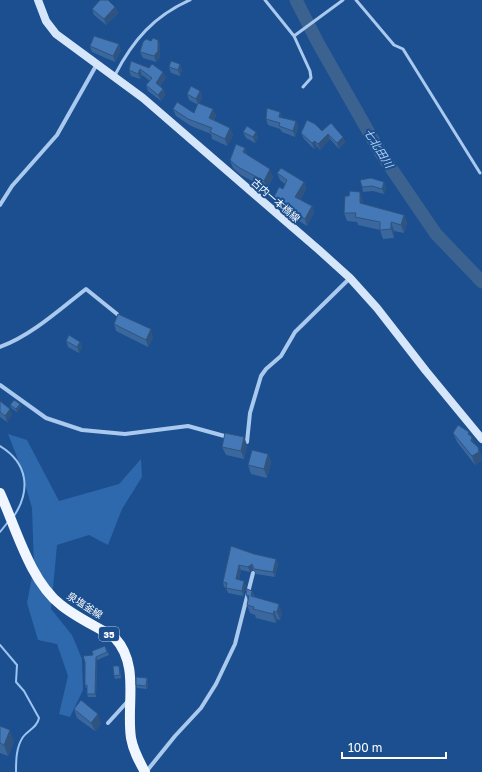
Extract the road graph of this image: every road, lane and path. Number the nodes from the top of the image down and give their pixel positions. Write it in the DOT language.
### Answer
graph roads {
  1 [pos="38,0"];
  2 [pos="190,0"];
  3 [pos="265,0"];
  4 [pos="356,0"];
  5 [pos="342,1"];
  6 [pos="294,36"];
  7 [pos="97,64"];
  8 [pos="114,77"];
  9 [pos="303,87"];
  10 [pos="480,173"];
  11 [pos="0,205"];
  12 [pos="350,278"];
  13 [pos="117,314"];
  14 [pos="0,347"];
  15 [pos="0,384"];
  16 [pos="482,439"];
  17 [pos="0,493"];
  18 [pos="253,573"];
  19 [pos="130,700"];
  20 [pos="108,723"];
  21 [pos="145,772"];
  1 -- 7 [label="street, 古内一本橋線"];
  2 -- 8 [label="lane"];
  3 -- 6 [label="lane"];
  4 -- 10 [label="lane"];
  5 -- 6 [label="lane"];
  6 -- 9 [label="lane"];
  7 -- 8 [label="street, 古内一本橋線"];
  7 -- 11 [label="street"];
  8 -- 12 [label="street, 古内一本橋線"];
  12 -- 15 [label="street"];
  12 -- 16 [label="street, 古内一本橋線"];
  13 -- 14 [label="street"];
  17 -- 19 [label="main road, 泉塩釜線 / 35"];
  18 -- 21 [label="street"];
  19 -- 20 [label="street"];
  19 -- 21 [label="main road, 泉塩釜線 / 35"];
}
